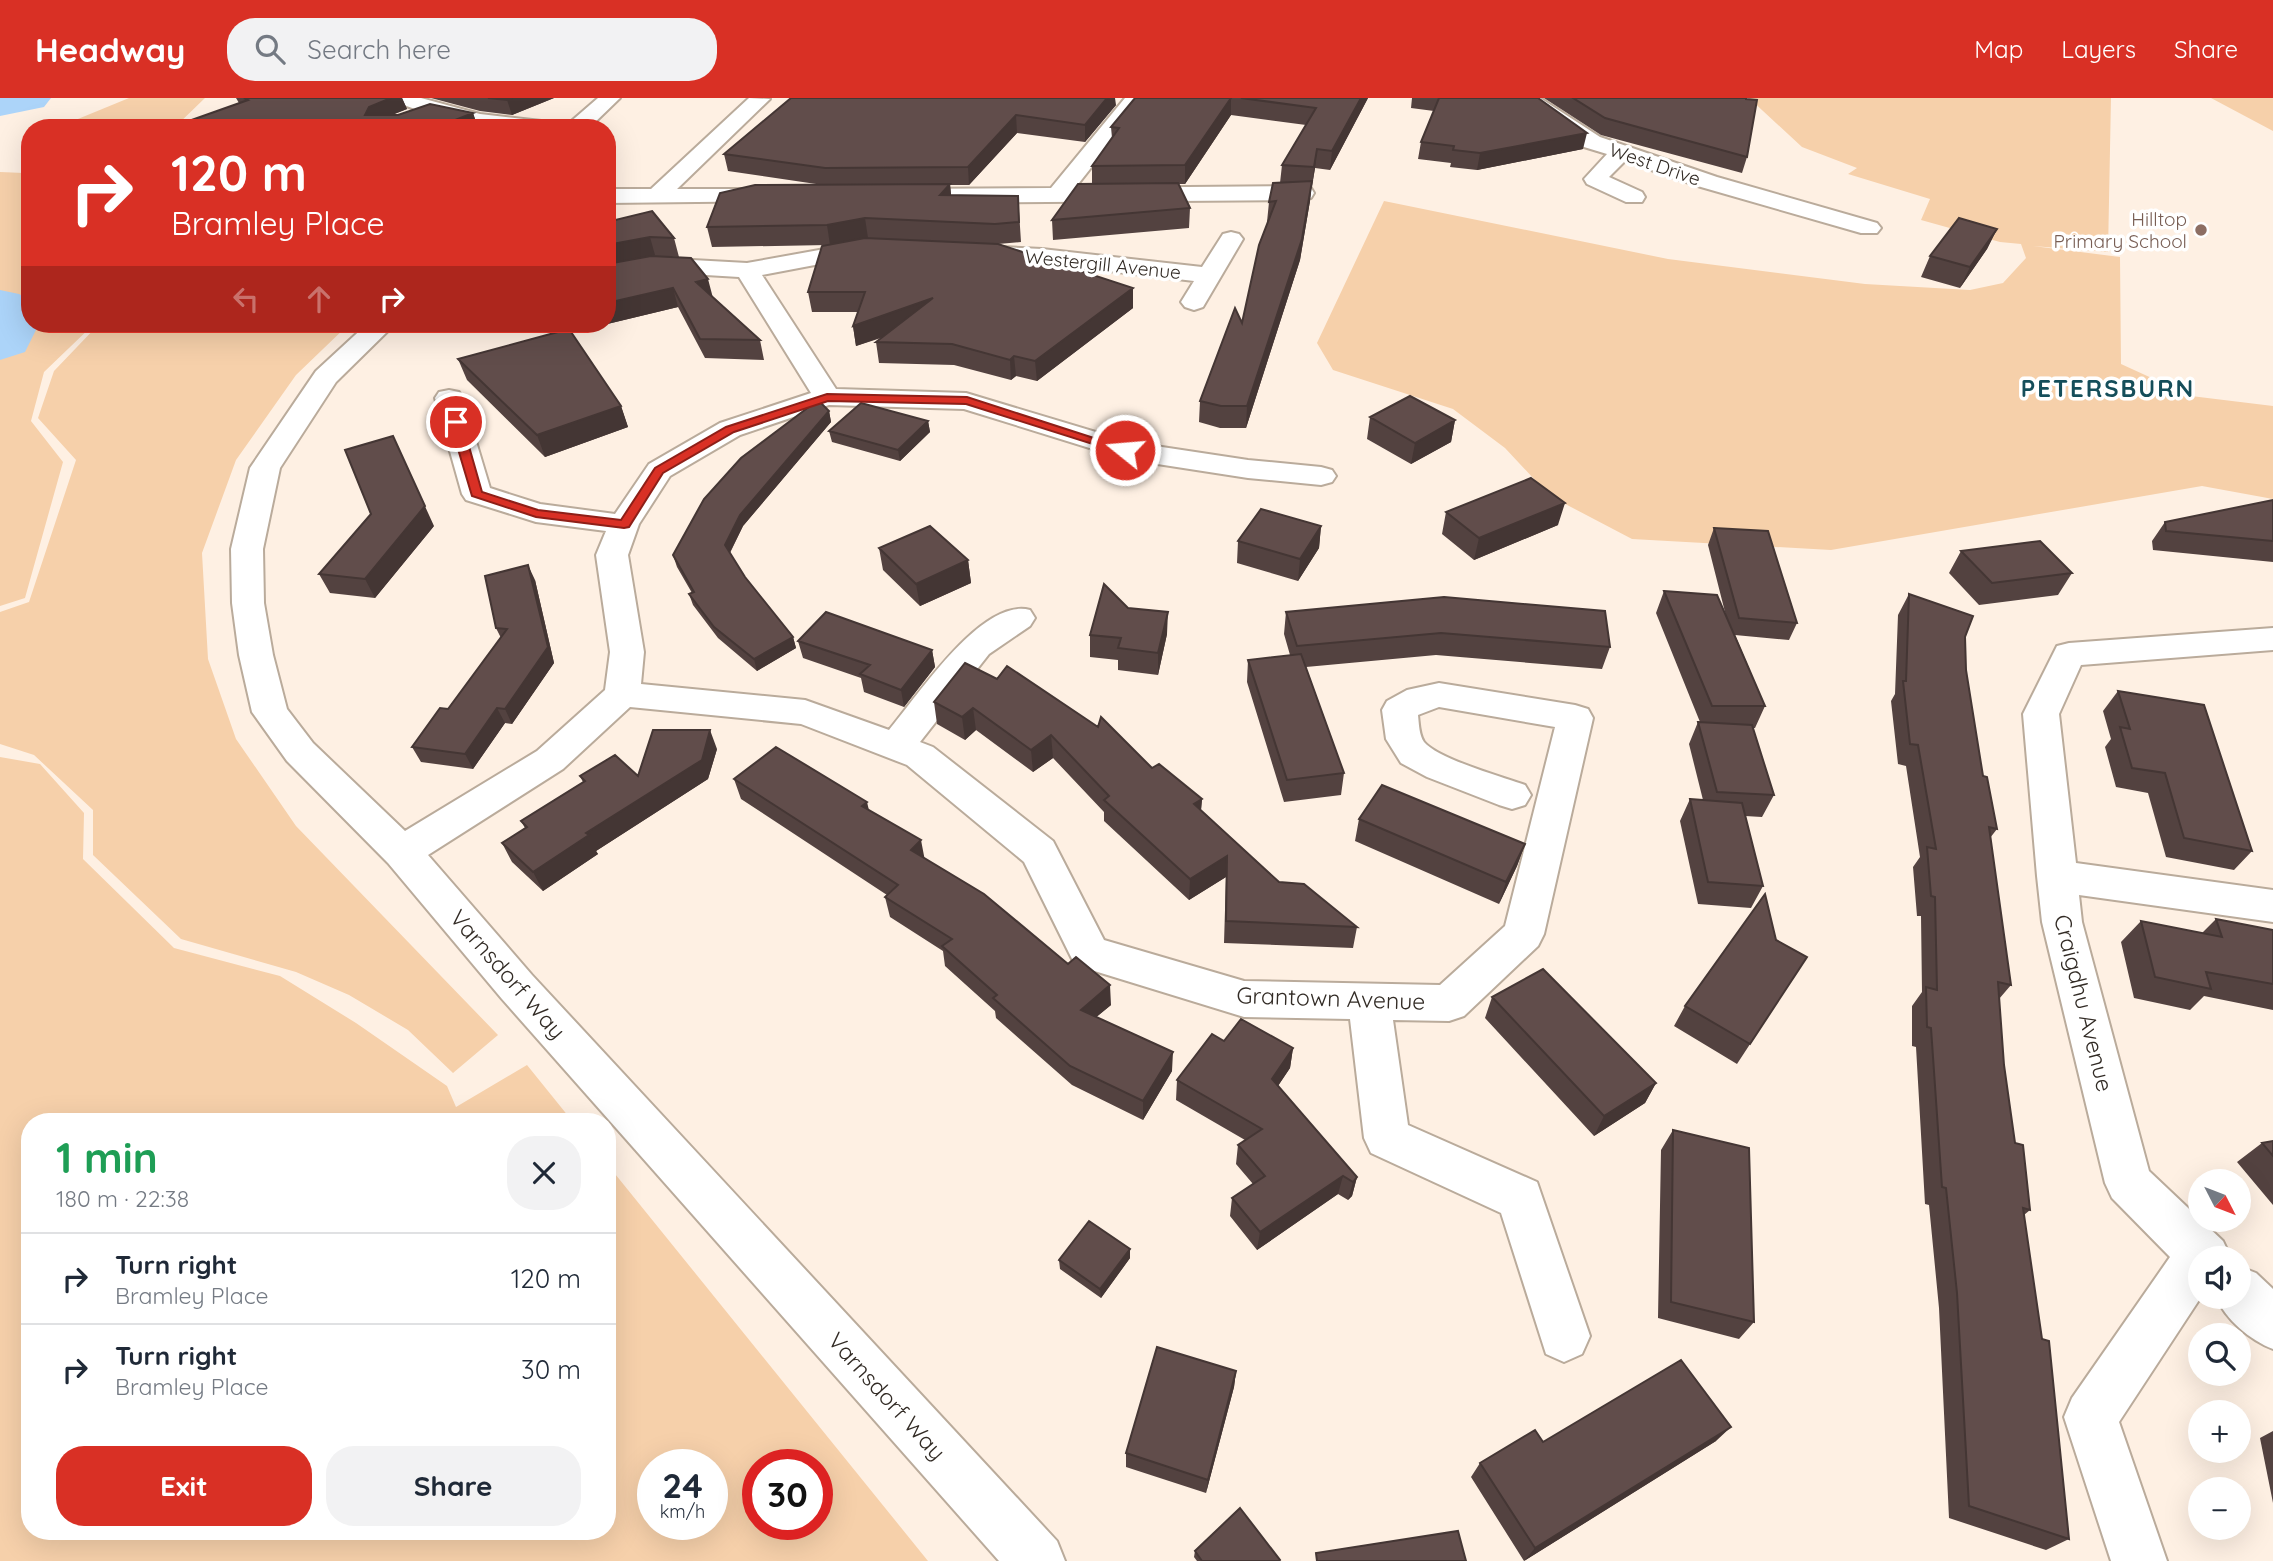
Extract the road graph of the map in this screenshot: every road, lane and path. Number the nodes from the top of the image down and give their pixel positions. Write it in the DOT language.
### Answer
graph roads {
  1 [pos="402,98"];
  2 [pos="610,98"];
  3 [pos="1136,98"];
  4 [pos="1526,98"];
  5 [pos="760,99"];
  6 [pos="432,110"];
  7 [pos="408,119"];
  8 [pos="469,119"];
  9 [pos="586,119"];
  10 [pos="1621,152"];
  11 [pos="1303,193"];
  12 [pos="658,195"];
  13 [pos="1057,195"];
  14 [pos="616,196"];
  15 [pos="797,196"];
  16 [pos="876,196"];
  17 [pos="1634,197"];
  18 [pos="1868,228"];
  19 [pos="1231,239"];
  20 [pos="895,249"];
  21 [pos="962,252"];
  22 [pos="747,270"];
  23 [pos="616,273"];
  24 [pos="1209,275"];
  25 [pos="1194,302"];
  26 [pos="372,333"];
  27 [pos="827,397"];
  28 [pos="449,398"];
  29 [pos="1321,476"];
  30 [pos="624,524"];
  31 [pos="1018,618"];
  32 [pos="2273,639"];
  33 [pos="622,694"];
  34 [pos="897,747"];
  35 [pos="1512,795"];
  36 [pos="402,852"];
  37 [pos="2057,876"];
  38 [pos="2273,906"];
  39 [pos="1369,1001"];
  40 [pos="2193,1246"];
  41 [pos="2188,1278"];
  42 [pos="2251,1303"];
  43 [pos="2273,1324"];
  44 [pos="1564,1336"];
  45 [pos="1037,1561"];
  46 [pos="2139,1561"];
  1 -- 6 [label="street"];
  2 -- 9 [label="street"];
  3 -- 13 [label="street"];
  4 -- 10 [label="street, West Drive"];
  5 -- 12 [label="street"];
  6 -- 7 [label="street"];
  6 -- 8 [label="street"];
  10 -- 17 [label="street"];
  10 -- 18 [label="street, West Drive"];
  11 -- 13 [label="street"];
  12 -- 14 [label="street"];
  12 -- 15 [label="street"];
  13 -- 16 [label="street"];
  19 -- 24 [label="street"];
  20 -- 22 [label="street"];
  21 -- 24 [label="street, Westergill Avenue"];
  22 -- 23 [label="street"];
  22 -- 27 [label="street"];
  24 -- 25 [label="street"];
  26 -- 36 [label="street, Varnsdorf Way"];
  27 -- 29 [label="street"];
  27 -- 30 [label="street"];
  28 -- 30 [label="street"];
  30 -- 33 [label="street"];
  31 -- 34 [label="street"];
  32 -- 37 [label="street, Craigdhu Avenue"];
  33 -- 34 [label="street, Grantown Avenue"];
  33 -- 36 [label="street"];
  34 -- 39 [label="street, Grantown Avenue"];
  35 -- 39 [label="street, Grantown Avenue"];
  36 -- 45 [label="street, Varnsdorf Way"];
  37 -- 38 [label="street"];
  37 -- 40 [label="street, Craigdhu Avenue"];
  39 -- 44 [label="street"];
  41 -- 46 [label="street"];
  42 -- 43 [label="street"];
}
